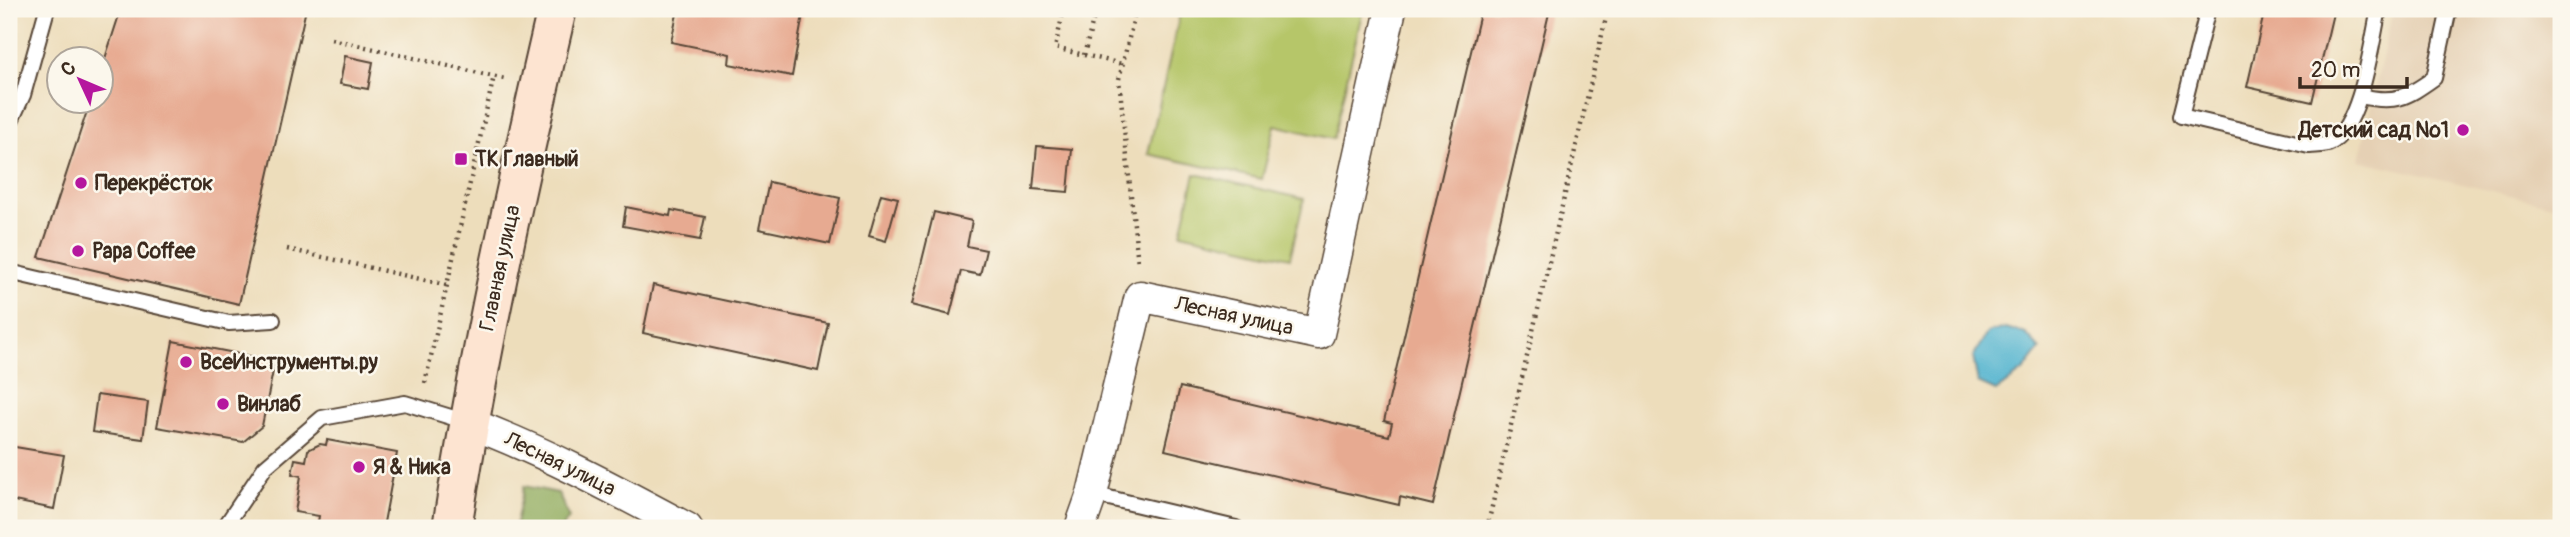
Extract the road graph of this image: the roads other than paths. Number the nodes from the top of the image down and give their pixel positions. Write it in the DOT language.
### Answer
graph roads {
  1 [pos="47,9"];
  2 [pos="557,9"];
  3 [pos="1391,9"];
  4 [pos="2208,9"];
  5 [pos="2379,9"];
  6 [pos="2449,9"];
  7 [pos="2360,96"];
  8 [pos="9,125"];
  9 [pos="9,272"];
  10 [pos="273,320"];
  11 [pos="469,423"];
  12 [pos="1092,494"];
  13 [pos="224,528"];
  14 [pos="452,528"];
  15 [pos="687,528"];
  16 [pos="1080,528"];
  17 [pos="1236,528"];
  1 -- 8 [label="lane"];
  2 -- 11 [label="main road, Главная улица"];
  3 -- 12 [label="street, Лесная улица"];
  4 -- 7 [label="lane"];
  5 -- 7 [label="lane"];
  6 -- 7 [label="lane"];
  9 -- 10 [label="lane"];
  11 -- 13 [label="lane"];
  11 -- 14 [label="main road, Главная улица"];
  11 -- 15 [label="street, Лесная улица"];
  12 -- 16 [label="street"];
  12 -- 17 [label="lane"];
}
